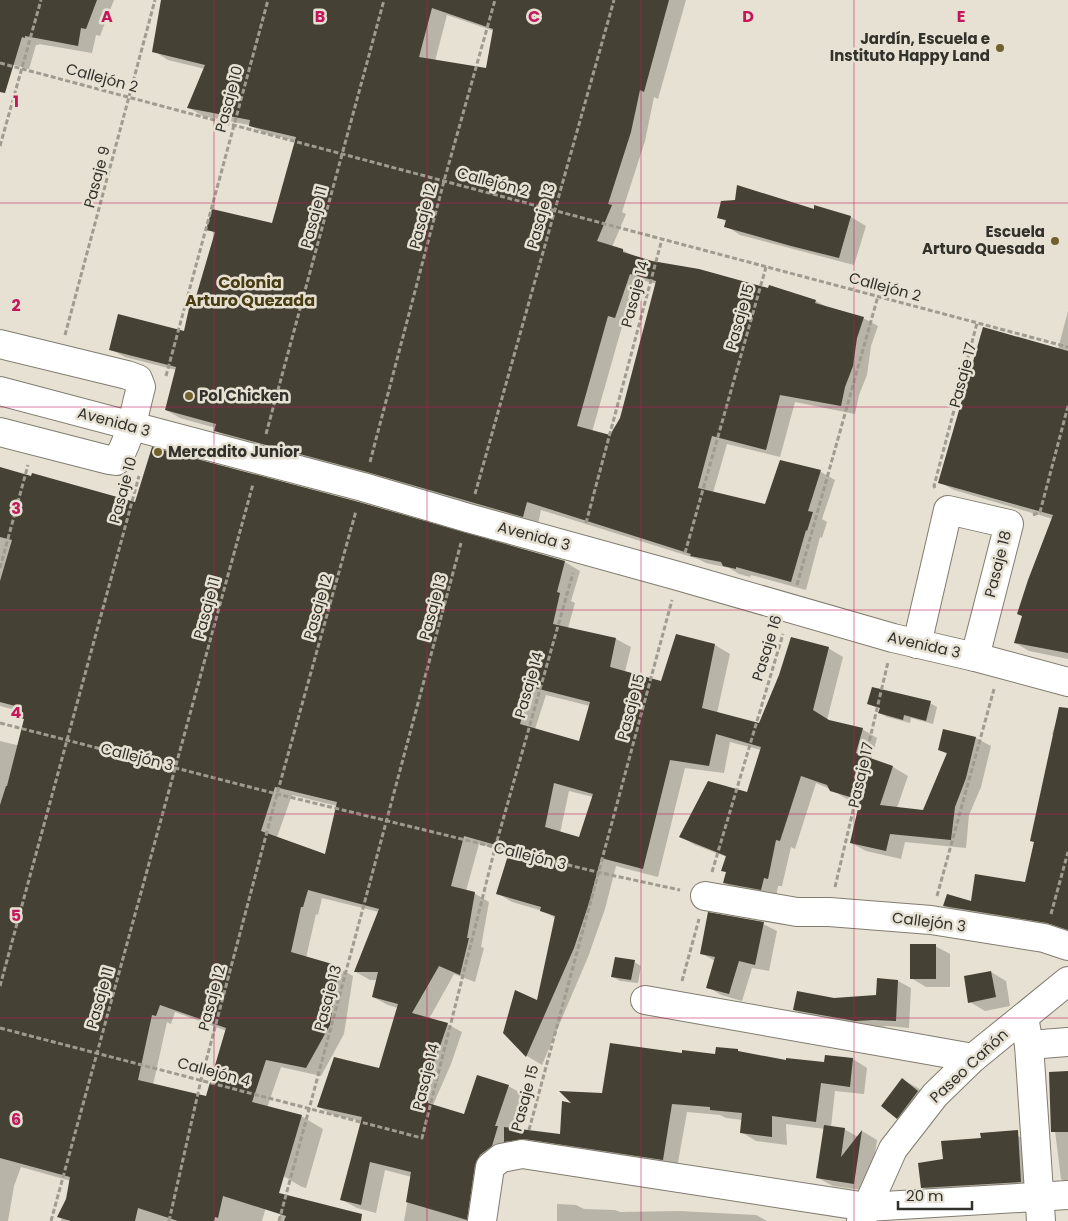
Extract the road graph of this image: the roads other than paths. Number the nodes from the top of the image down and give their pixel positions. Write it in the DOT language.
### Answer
graph roads {
  1 [pos="0,344"];
  2 [pos="0,391"];
  3 [pos="131,426"];
  4 [pos="0,432"];
  5 [pos="905,641"];
  6 [pos="988,660"];
  7 [pos="1068,682"];
  8 [pos="705,896"];
  9 [pos="1056,942"];
  10 [pos="1068,981"];
  11 [pos="645,1000"];
  12 [pos="1024,1017"];
  13 [pos="1068,1042"];
  14 [pos="1029,1045"];
  15 [pos="973,1058"];
  16 [pos="1068,1195"];
  17 [pos="1040,1209"];
  18 [pos="864,1214"];
  19 [pos="482,1221"];
  1 -- 3 [label="street"];
  2 -- 3 [label="street, Avenida 3"];
  3 -- 4 [label="street"];
  3 -- 5 [label="street, Avenida 3"];
  5 -- 6 [label="street, Avenida 3"];
  5 -- 6 [label="street, Pasaje 18"];
  6 -- 7 [label="street, Avenida 3"];
  8 -- 9 [label="street, Callejón 3"];
  10 -- 12 [label="street, Paseo Cañón"];
  11 -- 15 [label="street"];
  12 -- 14 [label="street"];
  12 -- 15 [label="street, Paseo Cañón"];
  13 -- 14 [label="street"];
  14 -- 17 [label="street"];
  15 -- 18 [label="street, Paseo Cañón"];
  16 -- 17 [label="street"];
  17 -- 18 [label="street"];
  18 -- 19 [label="street"];
}
